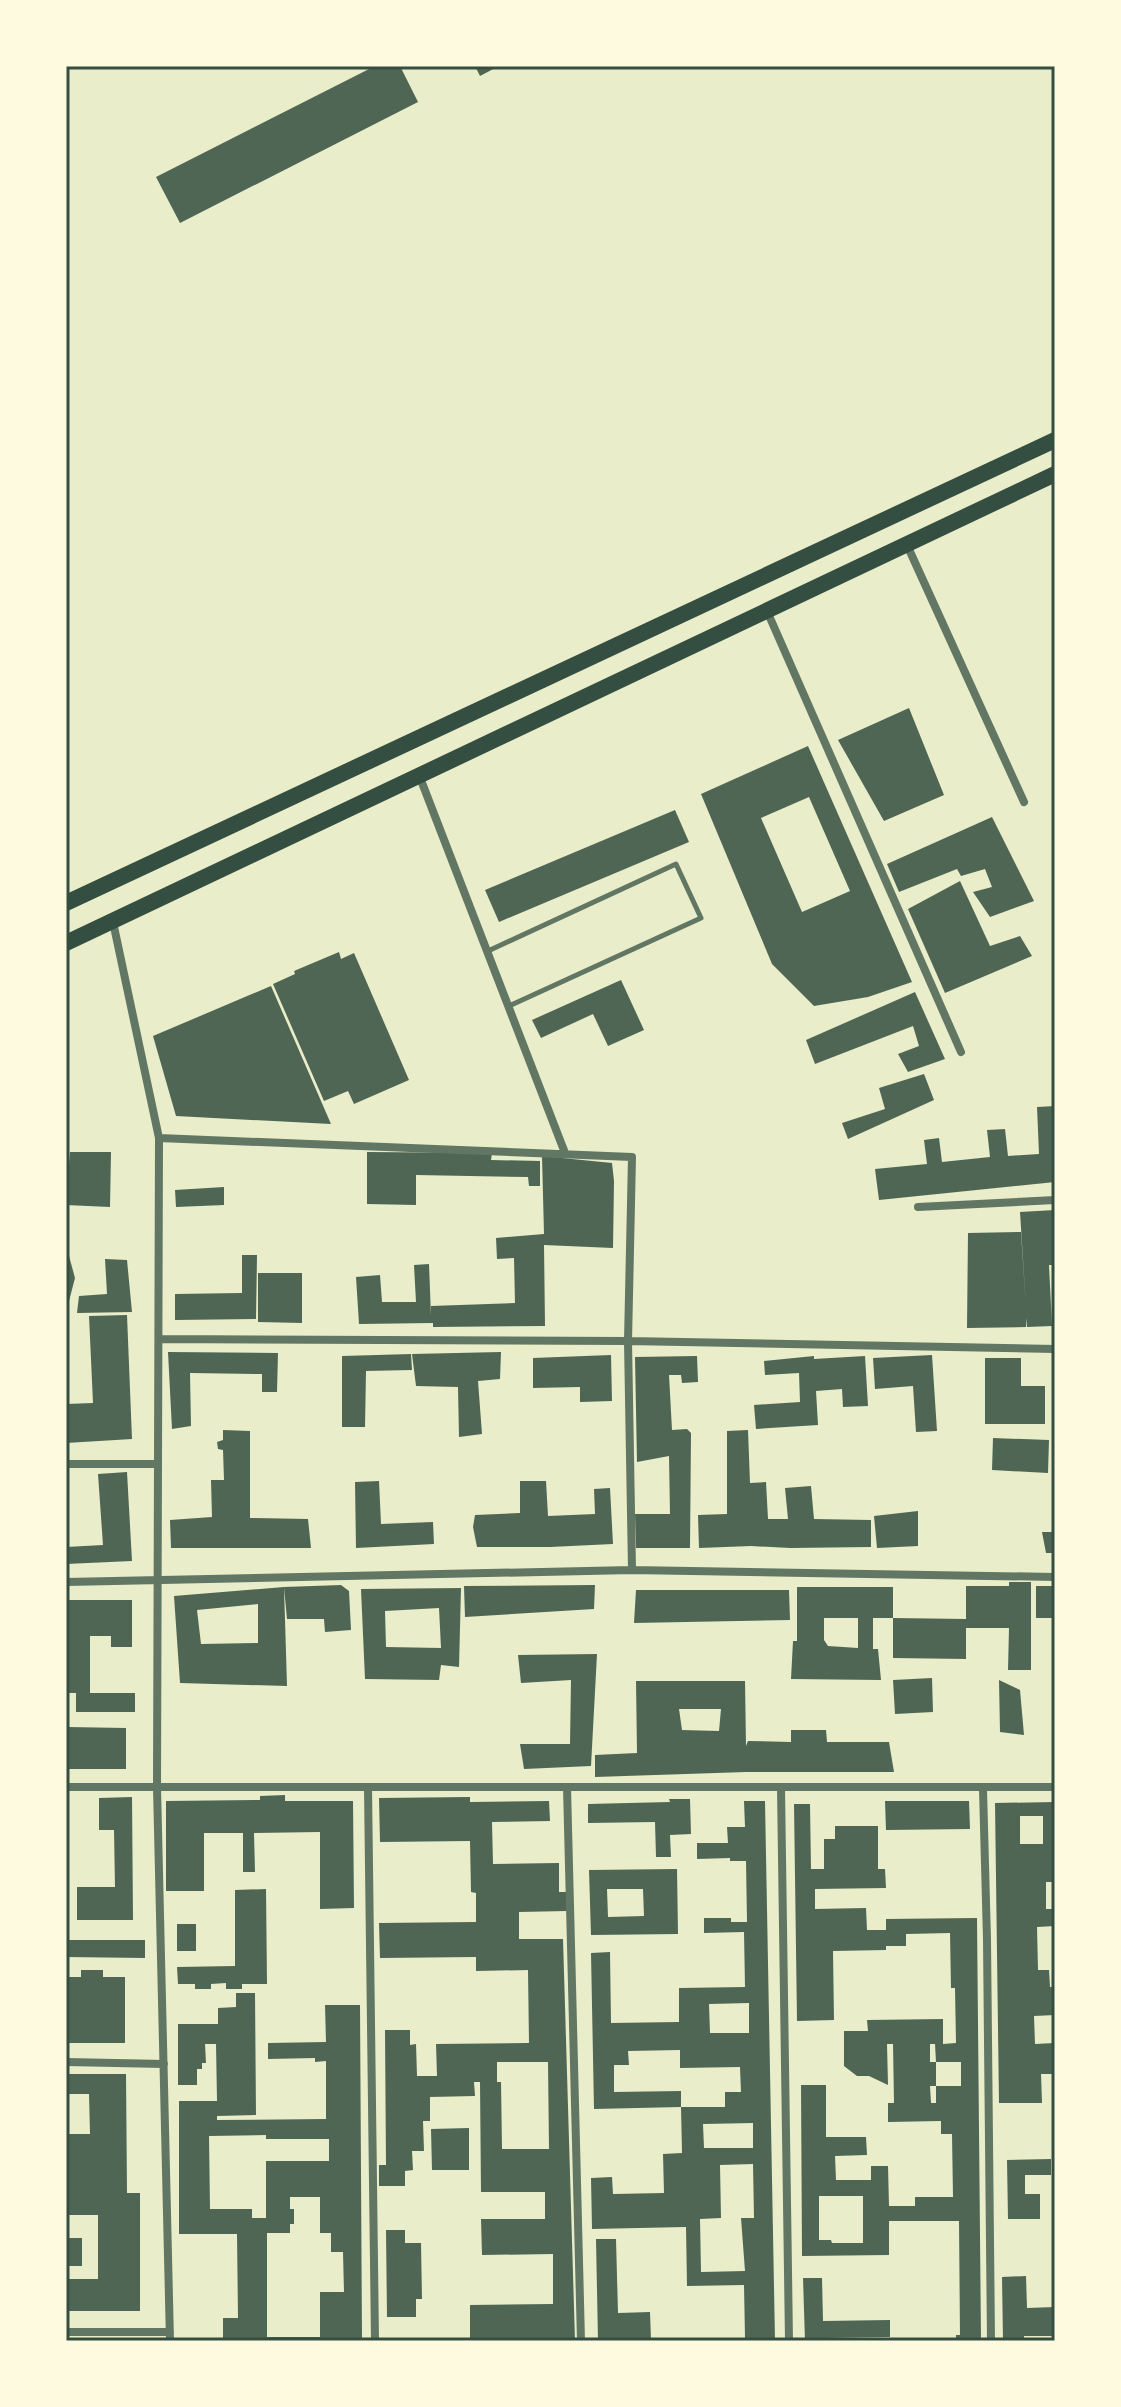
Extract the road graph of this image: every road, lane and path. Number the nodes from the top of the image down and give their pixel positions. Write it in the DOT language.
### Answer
graph roads {
  1 [pos="1055,440"];
  2 [pos="1055,474"];
  3 [pos="972,479"];
  4 [pos="988,506"];
  5 [pos="907,545"];
  6 [pos="767,611"];
  7 [pos="419,775"];
  8 [pos="1024,802"];
  9 [pos="66,903"];
  10 [pos="113,921"];
  11 [pos="66,943"];
  12 [pos="486,952"];
  13 [pos="508,1006"];
  14 [pos="961,1052"];
  15 [pos="159,1138"];
  16 [pos="565,1153"];
  17 [pos="1055,1200"];
  18 [pos="918,1207"];
  19 [pos="159,1339"];
  20 [pos="628,1341"];
  21 [pos="1055,1349"];
  22 [pos="66,1464"];
  23 [pos="158,1464"];
  24 [pos="632,1570"];
  25 [pos="1055,1577"];
  26 [pos="66,1582"];
  27 [pos="158,1582"];
  28 [pos="66,1787"];
  29 [pos="157,1787"];
  30 [pos="368,1787"];
  31 [pos="567,1787"];
  32 [pos="1055,1787"];
  33 [pos="781,1788"];
  34 [pos="983,1789"];
  35 [pos="66,2062"];
  36 [pos="164,2064"];
  37 [pos="66,2332"];
  38 [pos="170,2337"];
  39 [pos="375,2341"];
  40 [pos="581,2341"];
  41 [pos="789,2341"];
  42 [pos="991,2341"];
  1 -- 3 [label="highway"];
  2 -- 4 [label="highway"];
  3 -- 4 [label="highway"];
  3 -- 9 [label="highway"];
  4 -- 5 [label="highway"];
  5 -- 6 [label="highway"];
  5 -- 8 [label="street"];
  6 -- 7 [label="highway"];
  6 -- 14 [label="street"];
  7 -- 10 [label="highway"];
  7 -- 12 [label="street"];
  10 -- 11 [label="highway"];
  10 -- 15 [label="street"];
  12 -- 13 [label="street"];
  12 -- 13 [label="lane"];
  13 -- 16 [label="street"];
  15 -- 16 [label="street"];
  15 -- 19 [label="street"];
  16 -- 20 [label="street"];
  17 -- 18 [label="street"];
  19 -- 20 [label="street"];
  19 -- 23 [label="street"];
  20 -- 21 [label="street"];
  20 -- 24 [label="street"];
  22 -- 23 [label="street"];
  23 -- 27 [label="street"];
  24 -- 25 [label="street"];
  24 -- 27 [label="street"];
  26 -- 27 [label="street"];
  27 -- 29 [label="street"];
  28 -- 29 [label="street"];
  29 -- 30 [label="street"];
  29 -- 36 [label="street"];
  30 -- 31 [label="street"];
  30 -- 39 [label="street"];
  31 -- 33 [label="street"];
  31 -- 40 [label="street"];
  32 -- 34 [label="street"];
  33 -- 34 [label="street"];
  33 -- 41 [label="street"];
  34 -- 42 [label="street"];
  35 -- 36 [label="street"];
  36 -- 38 [label="street"];
  37 -- 38 [label="street"];
}
